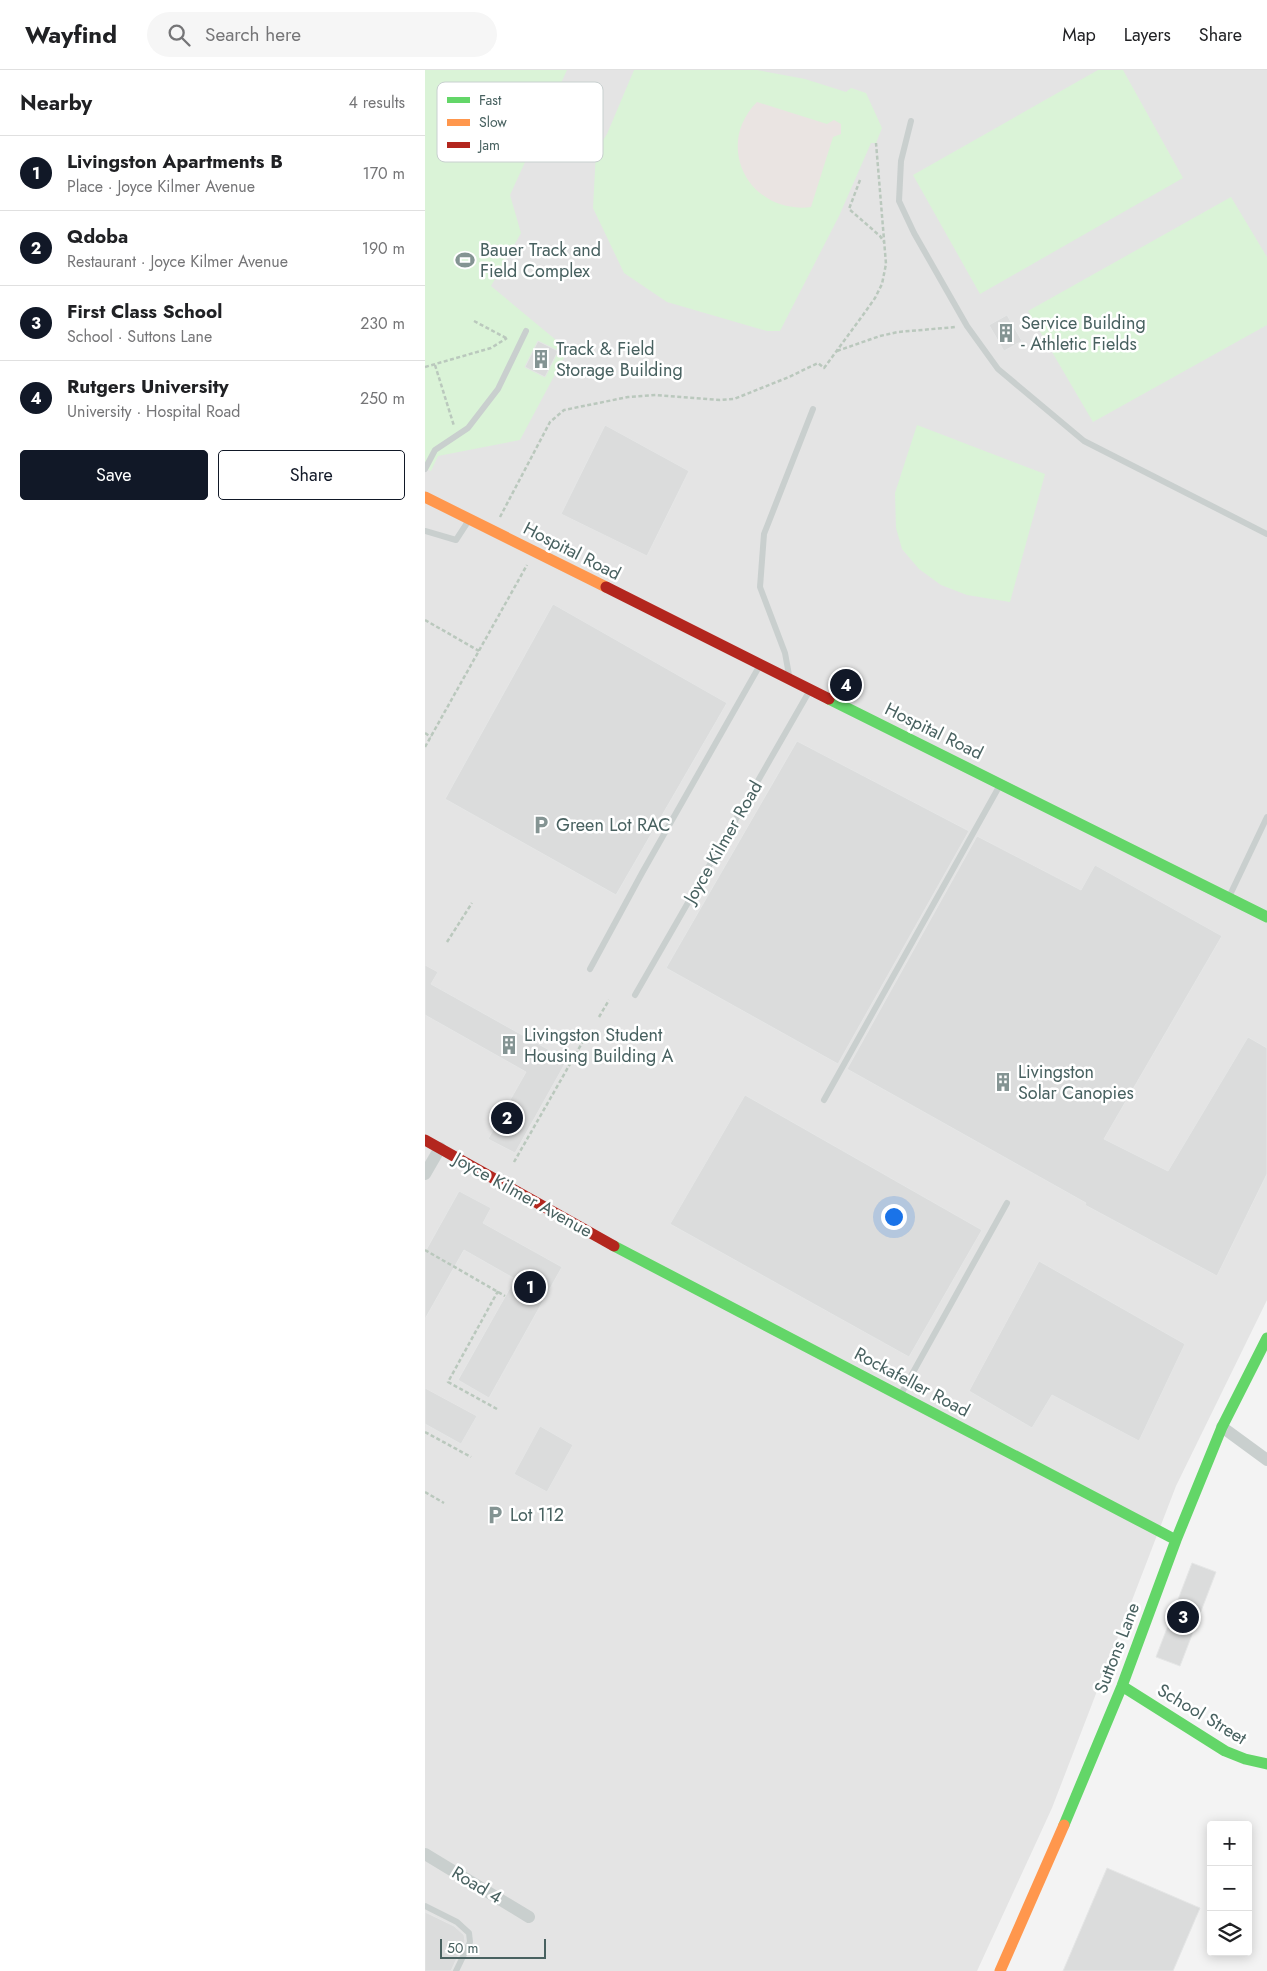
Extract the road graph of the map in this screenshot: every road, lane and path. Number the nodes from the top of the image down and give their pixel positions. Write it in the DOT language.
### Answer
graph roads {
  1 [pos="911,121"];
  2 [pos="876,143"];
  3 [pos="860,180"];
  4 [pos="885,244"];
  5 [pos="473,321"];
  6 [pos="967,326"];
  7 [pos="526,331"];
  8 [pos="507,338"];
  9 [pos="520,345"];
  10 [pos="836,352"];
  11 [pos="435,364"];
  12 [pos="425,366"];
  13 [pos="813,409"];
  14 [pos="456,435"];
  15 [pos="425,469"];
  16 [pos="425,497"];
  17 [pos="499,518"];
  18 [pos="470,519"];
  19 [pos="425,531"];
  20 [pos="1267,534"];
  21 [pos="529,561"];
  22 [pos="425,620"];
  23 [pos="479,651"];
  24 [pos="760,664"];
  25 [pos="790,679"];
  26 [pos="810,689"];
  27 [pos="425,733"];
  28 [pos="431,737"];
  29 [pos="425,747"];
  30 [pos="1001,784"];
  31 [pos="1267,818"];
  32 [pos="1229,898"];
  33 [pos="472,903"];
  34 [pos="1267,917"];
  35 [pos="447,942"];
  36 [pos="590,969"];
  37 [pos="635,995"];
  38 [pos="609,1000"];
  39 [pos="599,1017"];
  40 [pos="586,1036"];
  41 [pos="824,1100"];
  42 [pos="425,1140"];
  43 [pos="439,1148"];
  44 [pos="514,1162"];
  45 [pos="425,1174"];
  46 [pos="1007,1203"];
  47 [pos="425,1250"];
  48 [pos="633,1255"];
  49 [pos="498,1291"];
  50 [pos="505,1296"];
  51 [pos="1267,1338"];
  52 [pos="900,1395"];
  53 [pos="497,1409"];
  54 [pos="1222,1427"];
  55 [pos="425,1432"];
  56 [pos="471,1457"];
  57 [pos="1267,1460"];
  58 [pos="425,1492"];
  59 [pos="444,1503"];
  60 [pos="1176,1540"];
  61 [pos="1121,1686"];
  62 [pos="1267,1764"];
  63 [pos="425,1854"];
  64 [pos="425,1906"];
  65 [pos="529,1917"];
  66 [pos="457,1971"];
  67 [pos="1000,1971"];
  1 -- 6 [label="lane"];
  2 -- 4 [label="path"];
  3 -- 4 [label="path"];
  4 -- 10 [label="path"];
  5 -- 8 [label="path"];
  6 -- 10 [label="path"];
  6 -- 20 [label="lane"];
  7 -- 9 [label="lane"];
  8 -- 9 [label="path"];
  8 -- 11 [label="path"];
  9 -- 14 [label="lane"];
  10 -- 17 [label="path"];
  11 -- 12 [label="path"];
  11 -- 14 [label="path"];
  13 -- 25 [label="lane"];
  14 -- 15 [label="lane"];
  16 -- 18 [label="street, Hospital Road"];
  18 -- 19 [label="lane"];
  18 -- 24 [label="street, Hospital Road"];
  21 -- 23 [label="path"];
  22 -- 23 [label="path"];
  23 -- 28 [label="path"];
  24 -- 25 [label="street, Hospital Road"];
  24 -- 36 [label="lane"];
  25 -- 26 [label="street, Hospital Road"];
  26 -- 30 [label="street, Hospital Road"];
  26 -- 37 [label="lane, Joyce Kilmer Road"];
  27 -- 28 [label="path"];
  28 -- 29 [label="path"];
  30 -- 32 [label="street, Hospital Road"];
  30 -- 41 [label="lane"];
  31 -- 32 [label="lane"];
  32 -- 34 [label="street, Hospital Road"];
  33 -- 35 [label="path"];
  38 -- 39 [label="path"];
  40 -- 44 [label="path"];
  42 -- 43 [label="street"];
  43 -- 45 [label="street, Joyce Kilmer Avenue"];
  43 -- 48 [label="street, Joyce Kilmer Avenue"];
  46 -- 52 [label="lane"];
  47 -- 49 [label="path"];
  48 -- 52 [label="street, Rockafeller Road"];
  49 -- 50 [label="path"];
  49 -- 53 [label="path"];
  51 -- 54 [label="street, Suttons Lane"];
  52 -- 60 [label="street, Rockafeller Road"];
  54 -- 57 [label="street"];
  54 -- 60 [label="street, Suttons Lane"];
  55 -- 56 [label="path"];
  58 -- 59 [label="path"];
  60 -- 61 [label="street, Suttons Lane"];
  61 -- 62 [label="street, School Street"];
  61 -- 67 [label="street, Suttons Lane"];
  63 -- 65 [label="street, Road 4"];
  64 -- 66 [label="lane"];
}
